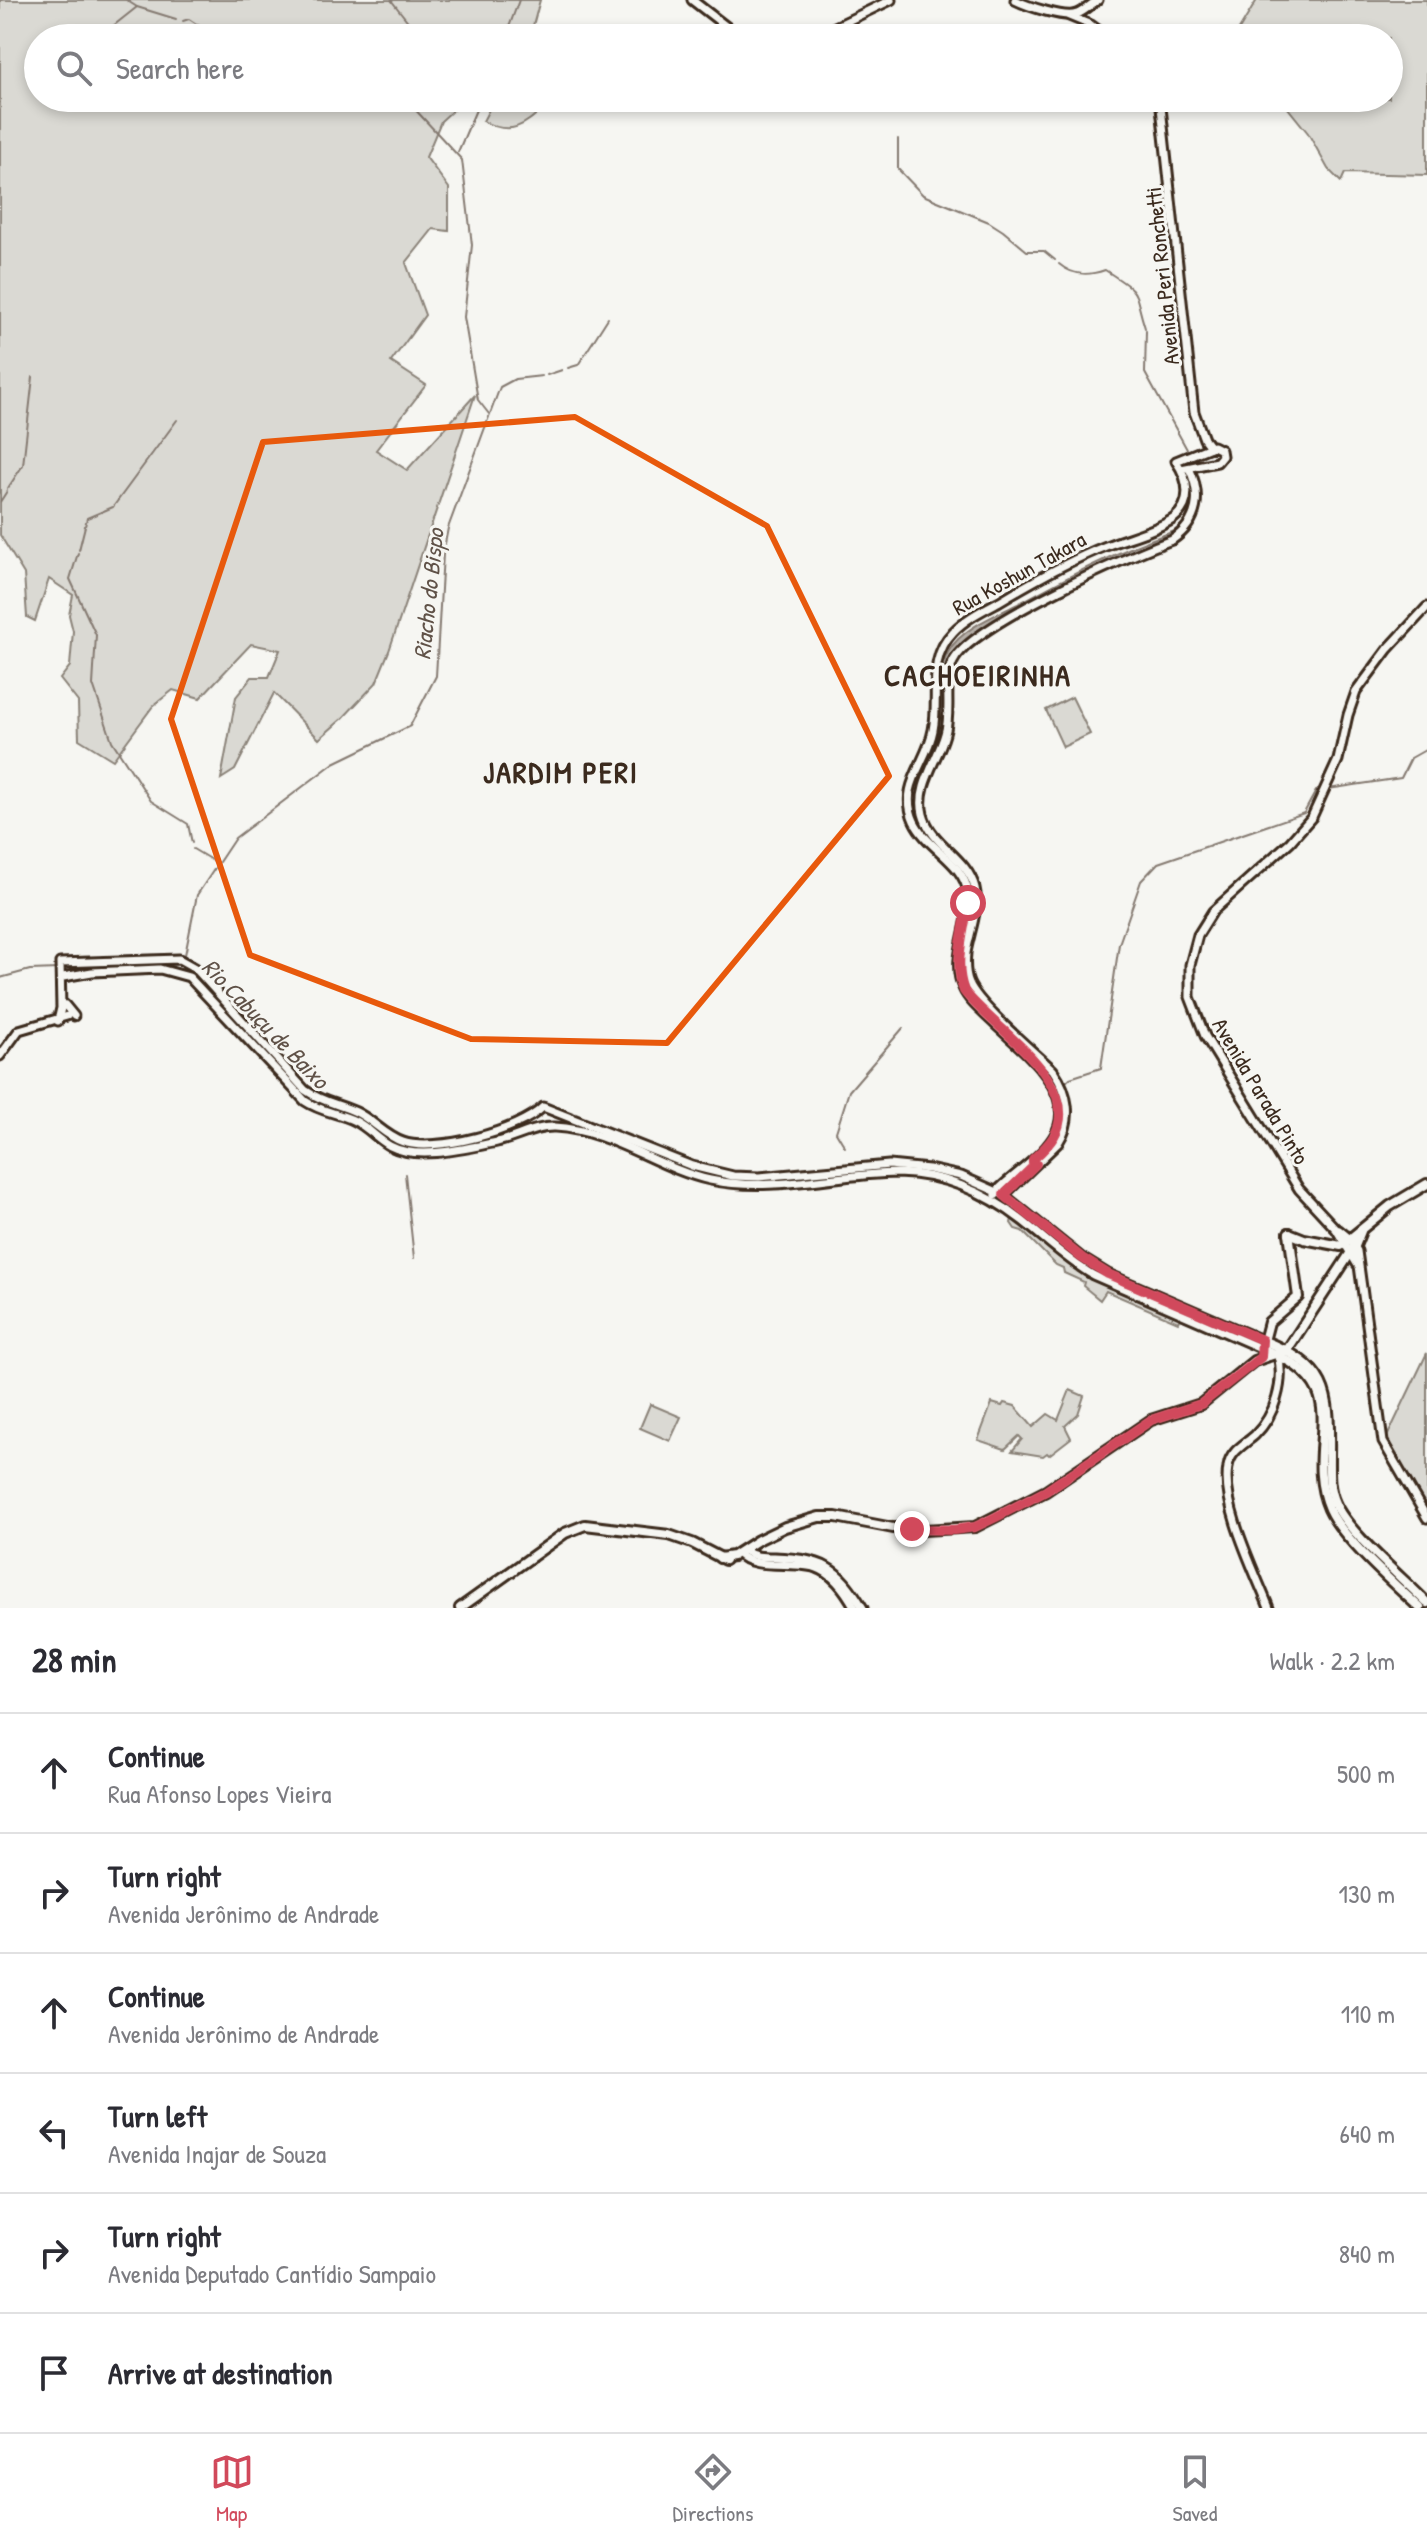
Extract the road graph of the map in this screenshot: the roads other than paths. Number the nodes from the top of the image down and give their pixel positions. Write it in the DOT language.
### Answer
graph roads {
  1 [pos="692,0"];
  2 [pos="891,0"];
  3 [pos="1015,0"];
  4 [pos="1098,0"];
  5 [pos="1082,10"];
  6 [pos="1066,13"];
  7 [pos="723,24"];
  8 [pos="841,24"];
  9 [pos="1088,24"];
  10 [pos="1162,112"];
  11 [pos="1209,448"];
  12 [pos="1212,462"];
  13 [pos="1203,466"];
  14 [pos="1186,469"];
  15 [pos="1195,482"];
  16 [pos="1179,515"];
  17 [pos="1165,524"];
  18 [pos="1189,525"];
  19 [pos="1172,540"];
  20 [pos="1427,607"];
  21 [pos="923,755"];
  22 [pos="933,764"];
  23 [pos="913,778"];
  24 [pos="925,783"];
  25 [pos="61,969"];
  26 [pos="73,975"];
  27 [pos="64,992"];
  28 [pos="63,1004"];
  29 [pos="62,1018"];
  30 [pos="0,1056"];
  31 [pos="1061,1082"];
  32 [pos="1052,1086"];
  33 [pos="1064,1111"];
  34 [pos="534,1116"];
  35 [pos="1049,1122"];
  36 [pos="542,1128"];
  37 [pos="1062,1129"];
  38 [pos="501,1141"];
  39 [pos="508,1150"];
  40 [pos="1427,1184"];
  41 [pos="1000,1193"];
  42 [pos="995,1201"];
  43 [pos="1060,1240"];
  44 [pos="1346,1241"];
  45 [pos="1335,1246"];
  46 [pos="1054,1248"];
  47 [pos="1344,1262"];
  48 [pos="1357,1264"];
  49 [pos="1248,1334"];
  50 [pos="1230,1340"];
  51 [pos="1262,1349"];
  52 [pos="1280,1353"];
  53 [pos="1288,1360"];
  54 [pos="1281,1369"];
  55 [pos="1427,1518"];
  56 [pos="1344,1524"];
  57 [pos="743,1555"];
  58 [pos="1427,1603"];
  59 [pos="460,1608"];
  60 [pos="855,1608"];
  61 [pos="863,1608"];
  62 [pos="1269,1608"];
  63 [pos="1420,1608"];
  1 -- 7 [label="main road"];
  2 -- 8 [label="main road"];
  3 -- 6 [label="main road"];
  4 -- 5 [label="main road"];
  5 -- 6 [label="main road"];
  5 -- 9 [label="main road"];
  6 -- 9 [label="main road"];
  10 -- 11 [label="main road, Avenida Peri Ronchetti"];
  11 -- 12 [label="main road"];
  11 -- 12 [label="main road"];
  11 -- 14 [label="main road"];
  12 -- 13 [label="main road"];
  13 -- 14 [label="main road"];
  13 -- 15 [label="main road"];
  14 -- 15 [label="main road"];
  14 -- 16 [label="main road"];
  15 -- 18 [label="main road"];
  16 -- 17 [label="main road, Rua Koshun Takara"];
  16 -- 18 [label="main road"];
  17 -- 19 [label="main road"];
  17 -- 21 [label="main road, Rua Koshun Takara"];
  18 -- 19 [label="main road, Rua Koshun Takara"];
  19 -- 22 [label="main road, Rua Koshun Takara"];
  20 -- 44 [label="main road, Avenida Parada Pinto"];
  21 -- 22 [label="main road"];
  21 -- 23 [label="main road, Rua Koshun Takara"];
  22 -- 24 [label="main road, Rua Koshun Takara"];
  23 -- 24 [label="main road"];
  23 -- 32 [label="main road"];
  24 -- 31 [label="main road"];
  25 -- 26 [label="main road"];
  25 -- 27 [label="main road"];
  25 -- 28 [label="main road"];
  25 -- 34 [label="main road"];
  26 -- 27 [label="main road"];
  26 -- 38 [label="main road"];
  27 -- 28 [label="main road"];
  28 -- 29 [label="main road"];
  28 -- 29 [label="main road"];
  29 -- 30 [label="main road"];
  31 -- 32 [label="main road"];
  31 -- 33 [label="main road"];
  32 -- 33 [label="main road"];
  33 -- 37 [label="main road"];
  34 -- 36 [label="main road"];
  34 -- 41 [label="main road"];
  35 -- 37 [label="main road"];
  36 -- 38 [label="main road"];
  36 -- 42 [label="main road"];
  37 -- 41 [label="main road"];
  38 -- 39 [label="main road"];
  40 -- 44 [label="main road"];
  41 -- 42 [label="main road"];
  41 -- 43 [label="main road"];
  42 -- 46 [label="main road"];
  43 -- 46 [label="main road"];
  43 -- 49 [label="main road"];
  44 -- 45 [label="main road"];
  44 -- 47 [label="main road"];
  44 -- 48 [label="main road, Avenida Parada Pinto"];
  45 -- 47 [label="main road"];
  45 -- 51 [label="main road"];
  46 -- 50 [label="main road"];
  47 -- 48 [label="main road"];
  47 -- 52 [label="main road"];
  48 -- 55 [label="main road, Avenida Parada Pinto"];
  49 -- 50 [label="main road"];
  49 -- 51 [label="main road"];
  50 -- 51 [label="main road"];
  51 -- 52 [label="main road"];
  51 -- 57 [label="main road"];
  52 -- 53 [label="main road"];
  52 -- 54 [label="main road"];
  52 -- 56 [label="main road"];
  53 -- 54 [label="main road"];
  53 -- 56 [label="main road"];
  54 -- 62 [label="main road"];
  56 -- 58 [label="main road"];
  56 -- 63 [label="main road"];
  57 -- 59 [label="main road"];
  57 -- 60 [label="main road"];
  57 -- 61 [label="main road"];
}
